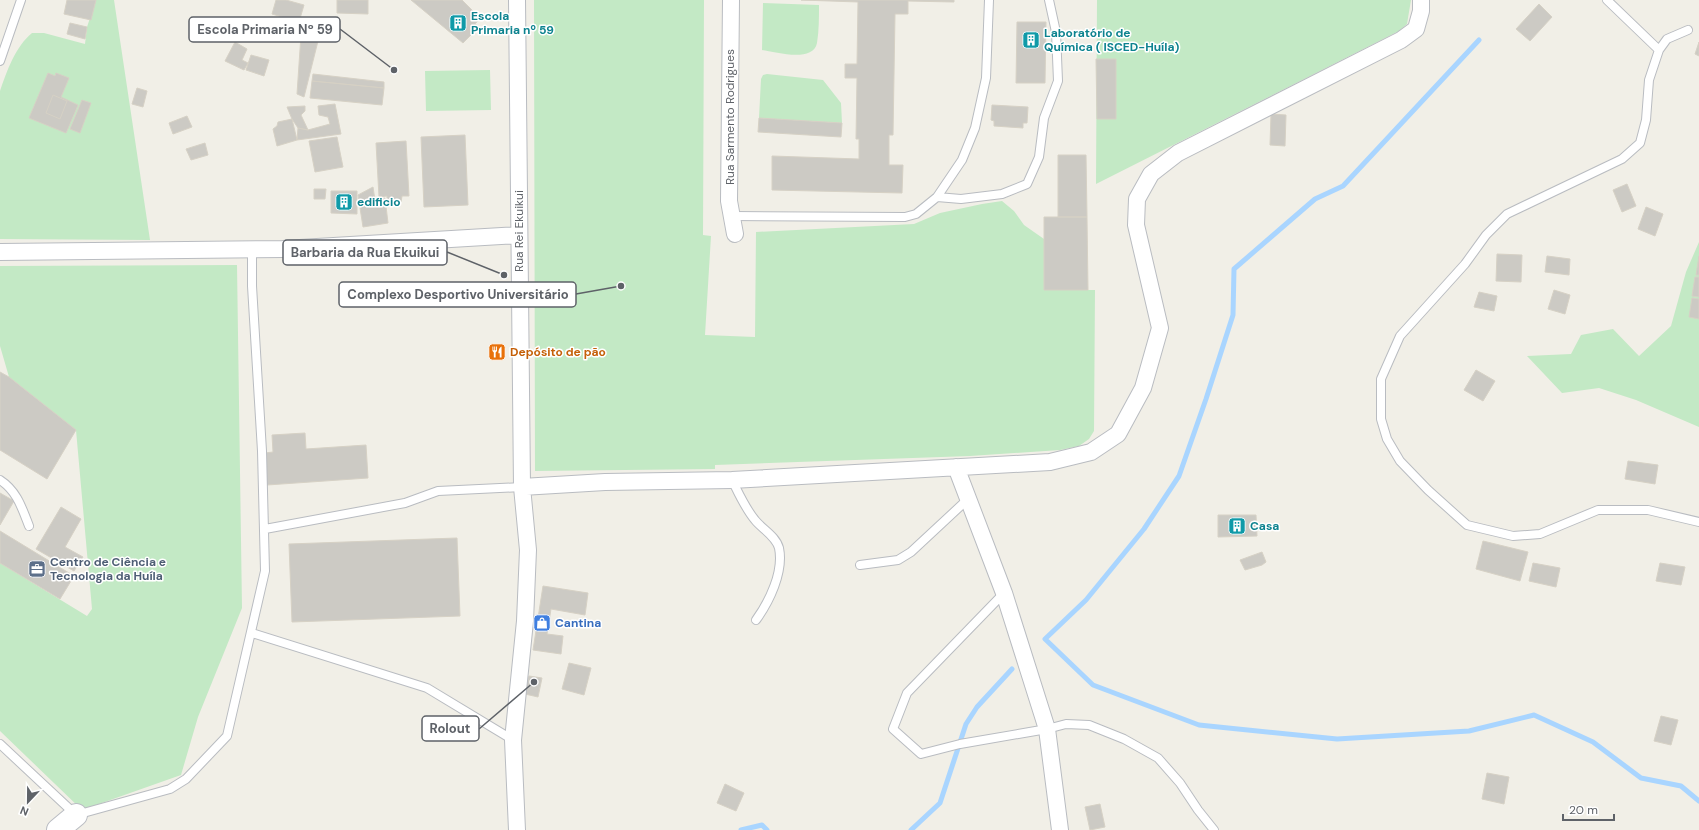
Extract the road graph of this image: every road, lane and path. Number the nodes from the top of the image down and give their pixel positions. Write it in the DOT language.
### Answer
graph roads {
  1 [pos="517,0"];
  2 [pos="731,0"];
  3 [pos="989,0"];
  4 [pos="1049,0"];
  5 [pos="1421,0"];
  6 [pos="1607,0"];
  7 [pos="19,1"];
  8 [pos="1688,30"];
  9 [pos="1659,50"];
  10 [pos="0,61"];
  11 [pos="937,197"];
  12 [pos="732,216"];
  13 [pos="735,234"];
  14 [pos="519,235"];
  15 [pos="252,248"];
  16 [pos="0,252"];
  17 [pos="956,467"];
  18 [pos="0,480"];
  19 [pos="732,480"];
  20 [pos="522,487"];
  21 [pos="968,499"];
  22 [pos="1699,522"];
  23 [pos="28,526"];
  24 [pos="265,529"];
  25 [pos="860,565"];
  26 [pos="1004,593"];
  27 [pos="756,620"];
  28 [pos="252,633"];
  29 [pos="1047,729"];
  30 [pos="513,740"];
  31 [pos="0,744"];
  32 [pos="76,815"];
  33 [pos="58,830"];
  34 [pos="517,830"];
  35 [pos="1060,830"];
  36 [pos="1214,830"];
  1 -- 14 [label="street, Rua Rei Ekuikui"];
  2 -- 12 [label="street, Rua Sarmento Rodrigues"];
  3 -- 11 [label="lane"];
  4 -- 11 [label="lane"];
  5 -- 17 [label="street"];
  6 -- 9 [label="lane"];
  7 -- 10 [label="lane"];
  8 -- 9 [label="lane"];
  9 -- 22 [label="lane"];
  11 -- 12 [label="lane"];
  12 -- 13 [label="street, Rua Sarmento Rodrigues"];
  14 -- 15 [label="street"];
  14 -- 20 [label="street, Rua Rei Ekuikui"];
  15 -- 16 [label="street"];
  15 -- 24 [label="lane"];
  17 -- 19 [label="street"];
  17 -- 21 [label="street"];
  18 -- 23 [label="lane"];
  19 -- 20 [label="street"];
  19 -- 27 [label="lane"];
  20 -- 24 [label="lane"];
  20 -- 30 [label="street, Rua Rei Ekuikui"];
  21 -- 25 [label="lane"];
  21 -- 26 [label="street"];
  24 -- 28 [label="lane"];
  26 -- 29 [label="street"];
  26 -- 29 [label="lane"];
  28 -- 30 [label="lane"];
  28 -- 32 [label="lane"];
  29 -- 35 [label="street"];
  29 -- 36 [label="lane"];
  30 -- 34 [label="street, Rua Rei Ekuikui"];
  31 -- 32 [label="lane"];
  32 -- 33 [label="street"];
}
